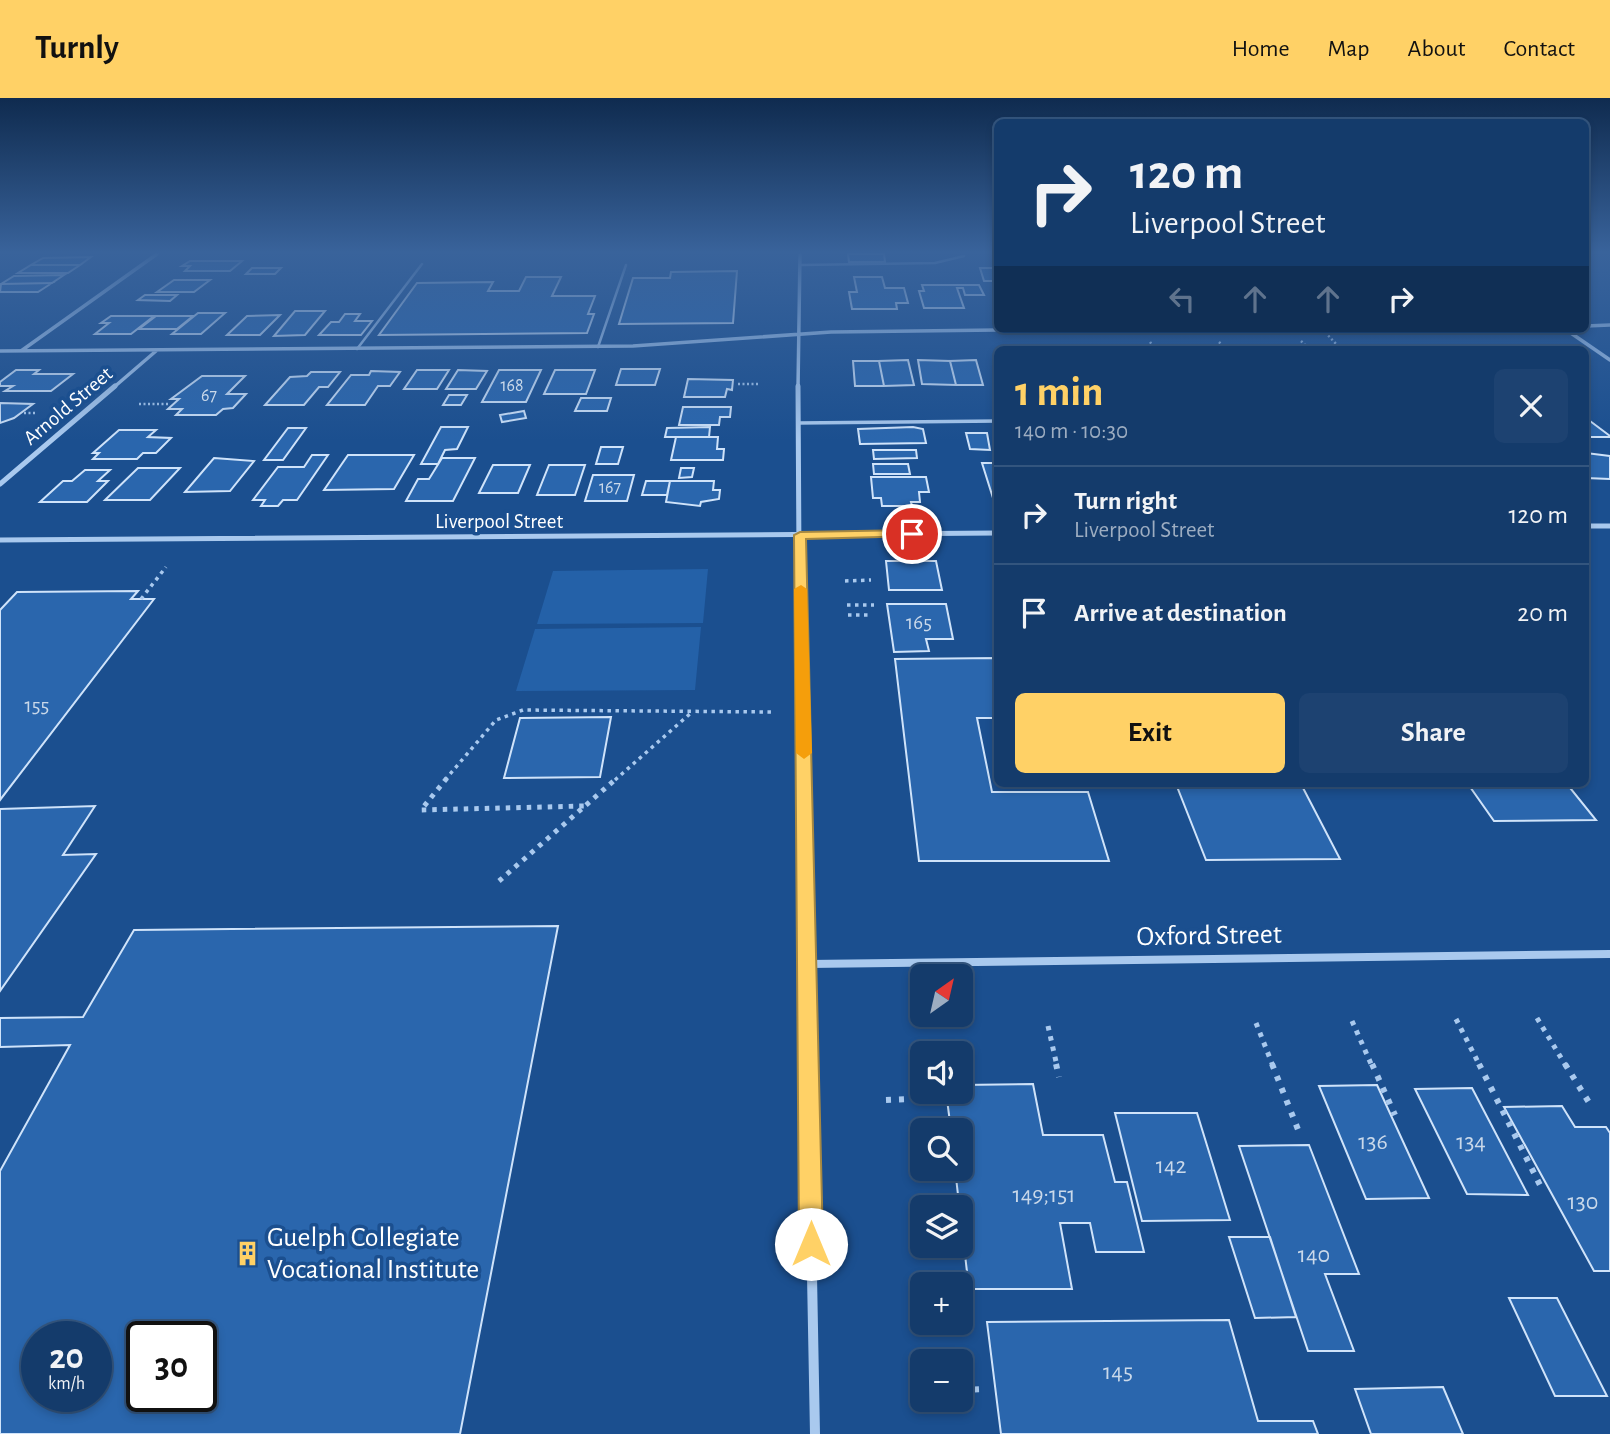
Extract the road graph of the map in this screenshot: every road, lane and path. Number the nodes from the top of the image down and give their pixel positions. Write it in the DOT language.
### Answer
graph roads {
  1 [pos="70,316"];
  2 [pos="382,316"];
  3 [pos="608,316"];
  4 [pos="800,316"];
  5 [pos="1589,326"];
  6 [pos="1610,326"];
  7 [pos="994,330"];
  8 [pos="1326,333"];
  9 [pos="1570,333"];
  10 [pos="800,335"];
  11 [pos="1301,341"];
  12 [pos="1150,342"];
  13 [pos="1219,342"];
  14 [pos="1153,346"];
  15 [pos="1223,346"];
  16 [pos="1306,346"];
  17 [pos="1338,346"];
  18 [pos="598,347"];
  19 [pos="357,349"];
  20 [pos="0,351"];
  21 [pos="21,351"];
  22 [pos="157,351"];
  23 [pos="1610,360"];
  24 [pos="738,384"];
  25 [pos="759,384"];
  26 [pos="130,404"];
  27 [pos="170,404"];
  28 [pos="994,421"];
  29 [pos="798,423"];
  30 [pos="0,484"];
  31 [pos="1589,526"];
  32 [pos="1610,526"];
  33 [pos="994,533"];
  34 [pos="800,535"];
  35 [pos="0,540"];
  36 [pos="173,558"];
  37 [pos="871,580"];
  38 [pos="845,581"];
  39 [pos="141,599"];
  40 [pos="847,605"];
  41 [pos="874,605"];
  42 [pos="848,615"];
  43 [pos="872,615"];
  44 [pos="692,712"];
  45 [pos="803,712"];
  46 [pos="584,806"];
  47 [pos="499,881"];
  48 [pos="1610,954"];
  49 [pos="808,964"];
  50 [pos="1537,1018"];
  51 [pos="1456,1019"];
  52 [pos="1352,1021"];
  53 [pos="1256,1023"];
  54 [pos="1048,1026"];
  55 [pos="1059,1077"];
  56 [pos="910,1099"];
  57 [pos="886,1100"];
  58 [pos="1590,1104"];
  59 [pos="1395,1115"];
  60 [pos="1299,1132"];
  61 [pos="1540,1185"];
  62 [pos="973,1389"];
  63 [pos="982,1389"];
  64 [pos="815,1434"];
  1 -- 21 [label="street"];
  2 -- 19 [label="lane"];
  3 -- 18 [label="lane"];
  4 -- 10 [label="street"];
  5 -- 6 [label="street"];
  7 -- 10 [label="street"];
  8 -- 17 [label="path"];
  9 -- 23 [label="street"];
  10 -- 18 [label="street"];
  10 -- 29 [label="street"];
  11 -- 16 [label="path"];
  12 -- 14 [label="path"];
  13 -- 15 [label="path"];
  18 -- 19 [label="street"];
  19 -- 22 [label="street"];
  20 -- 21 [label="street"];
  21 -- 22 [label="street"];
  22 -- 30 [label="street, Arnold Street"];
  24 -- 25 [label="path"];
  26 -- 27 [label="path"];
  28 -- 29 [label="lane"];
  29 -- 34 [label="street"];
  31 -- 32 [label="street"];
  33 -- 34 [label="street, Liverpool Street"];
  34 -- 35 [label="street, Liverpool Street"];
  34 -- 45 [label="street"];
  36 -- 39 [label="path"];
  37 -- 38 [label="path"];
  40 -- 41 [label="path"];
  42 -- 43 [label="path"];
  44 -- 45 [label="path"];
  44 -- 46 [label="path"];
  44 -- 46 [label="path"];
  45 -- 49 [label="street"];
  46 -- 47 [label="path"];
  48 -- 49 [label="street, Oxford Street"];
  49 -- 64 [label="street"];
  50 -- 58 [label="path"];
  51 -- 61 [label="path"];
  52 -- 59 [label="path"];
  53 -- 60 [label="path"];
  54 -- 55 [label="path"];
  56 -- 57 [label="path"];
  62 -- 63 [label="path"];
}
